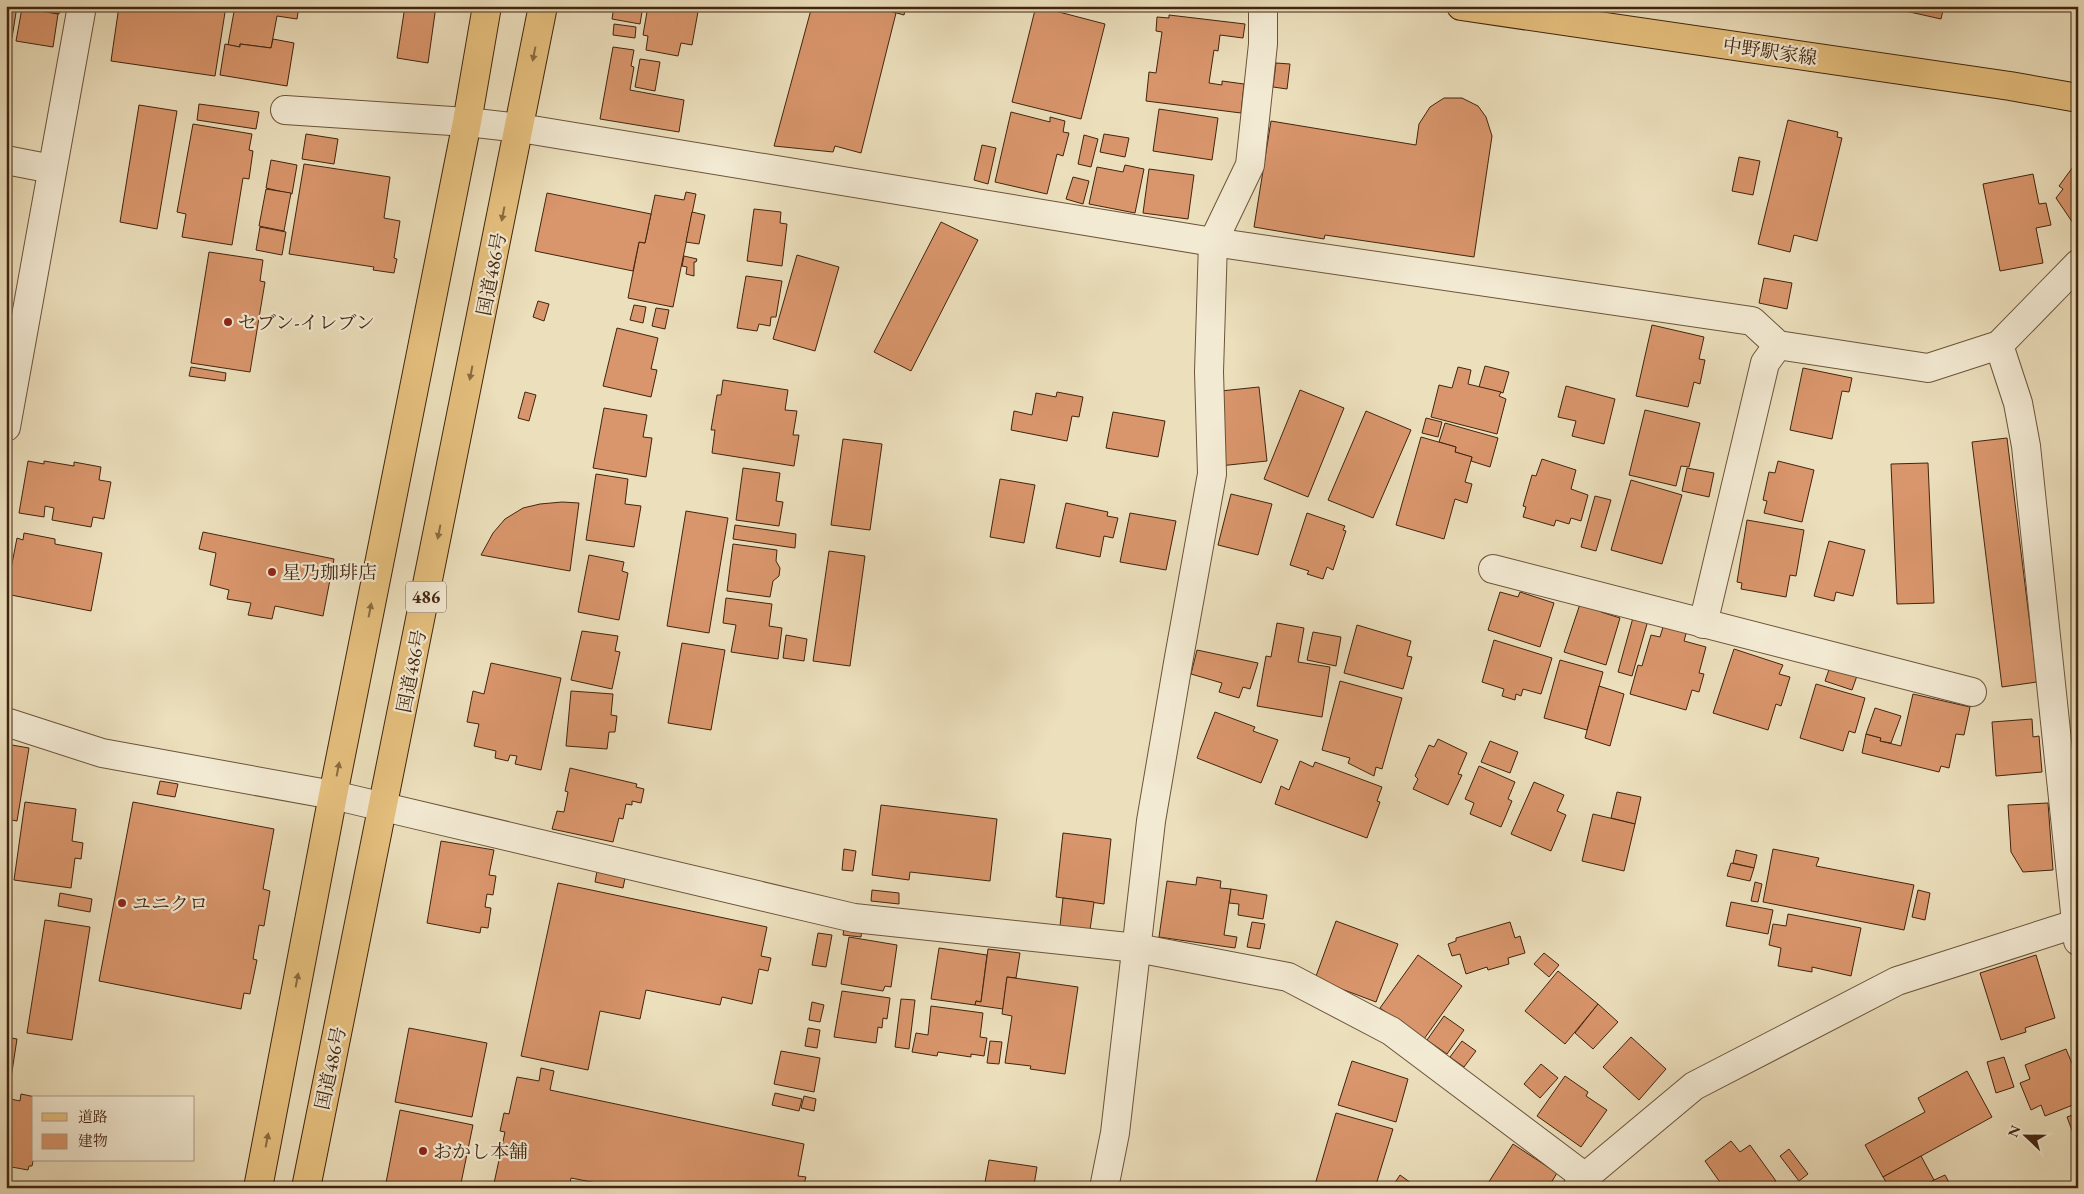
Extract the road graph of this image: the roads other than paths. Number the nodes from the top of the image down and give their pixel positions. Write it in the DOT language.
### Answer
graph roads {
  1 [pos="82,6"];
  2 [pos="487,6"];
  3 [pos="543,6"];
  4 [pos="1263,6"];
  5 [pos="1462,6"];
  6 [pos="2078,98"];
  7 [pos="285,110"];
  8 [pos="467,122"];
  9 [pos="520,128"];
  10 [pos="6,160"];
  11 [pos="52,169"];
  12 [pos="1213,242"];
  13 [pos="2078,264"];
  14 [pos="1778,345"];
  15 [pos="1999,346"];
  16 [pos="12,364"];
  17 [pos="6,427"];
  18 [pos="1493,569"];
  19 [pos="1703,624"];
  20 [pos="1972,692"];
  21 [pos="6,722"];
  22 [pos="333,795"];
  23 [pos="383,809"];
  24 [pos="2076,932"];
  25 [pos="1137,948"];
  26 [pos="1581,1182"];
  27 [pos="258,1188"];
  28 [pos="306,1188"];
  29 [pos="1104,1188"];
  1 -- 11 [label="street"];
  2 -- 8 [label="main road"];
  3 -- 9 [label="main road, 国道486号 / 486, one-way"];
  4 -- 12 [label="street"];
  5 -- 6 [label="main road, 中野駅家線"];
  7 -- 8 [label="street"];
  8 -- 9 [label="street"];
  22 -- 8 [label="main road, one-way"];
  9 -- 12 [label="street"];
  9 -- 23 [label="main road, 国道486号 / 486, one-way"];
  10 -- 11 [label="street"];
  11 -- 16 [label="street"];
  12 -- 14 [label="street"];
  12 -- 25 [label="street"];
  13 -- 15 [label="street"];
  14 -- 15 [label="street"];
  14 -- 19 [label="street"];
  15 -- 24 [label="street"];
  16 -- 17 [label="street"];
  18 -- 19 [label="street"];
  19 -- 20 [label="street"];
  21 -- 22 [label="street"];
  22 -- 23 [label="street"];
  27 -- 22 [label="main road, one-way"];
  23 -- 25 [label="street"];
  23 -- 28 [label="main road, 国道486号 / 486"];
  24 -- 26 [label="street"];
  25 -- 26 [label="street"];
  25 -- 29 [label="street"];
}
